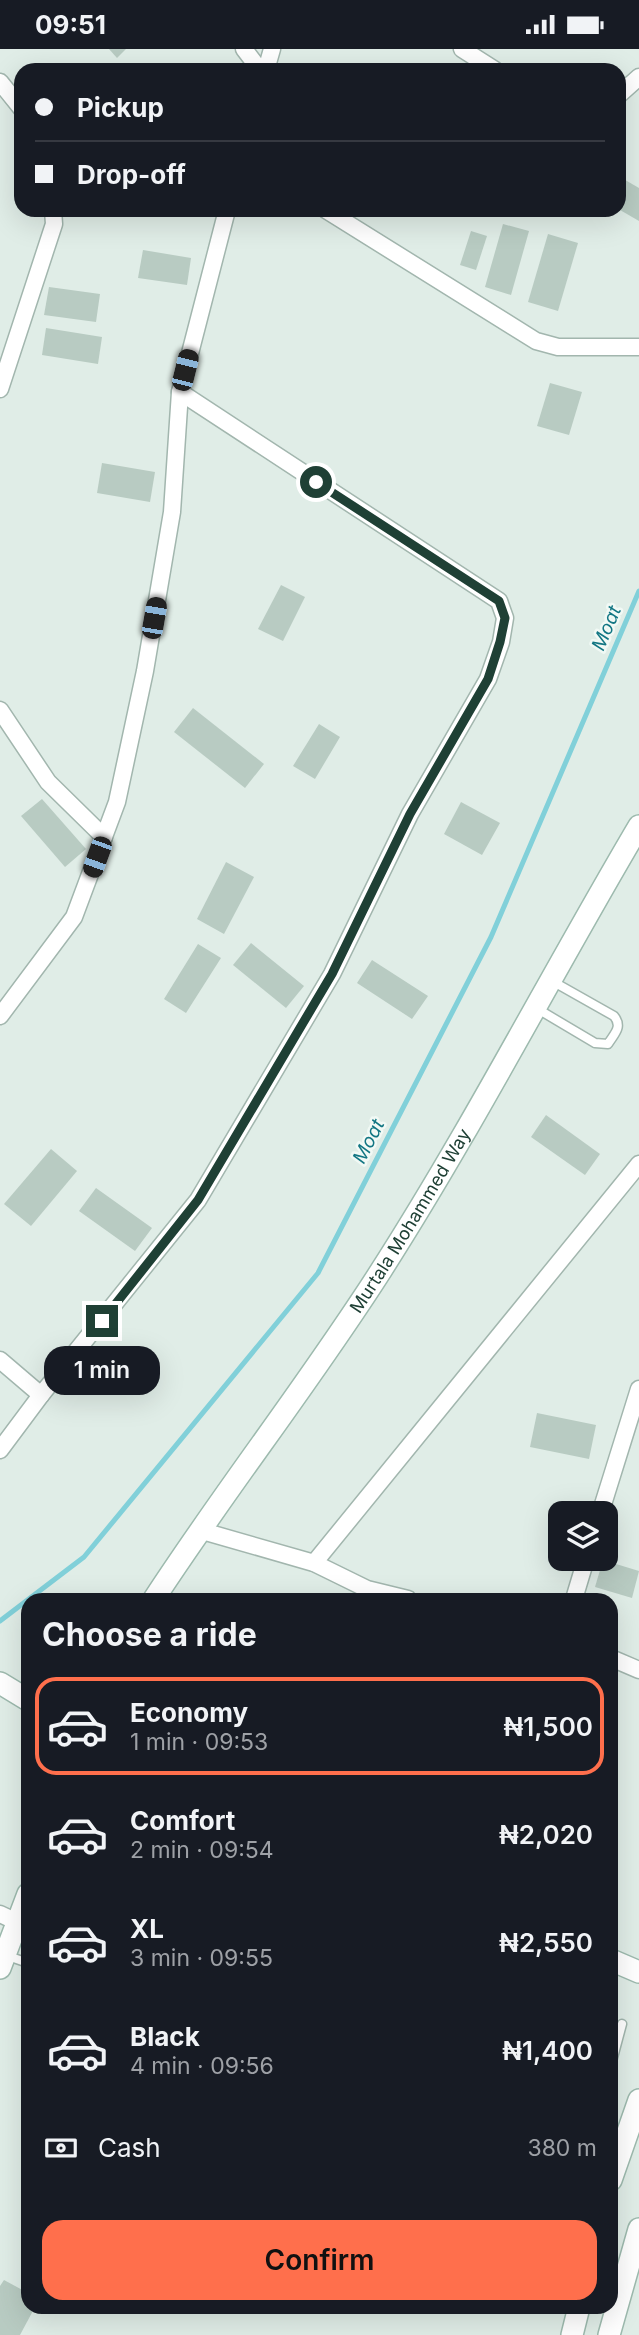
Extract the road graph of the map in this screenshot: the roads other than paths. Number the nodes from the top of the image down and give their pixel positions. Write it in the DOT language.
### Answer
graph roads {
  1 [pos="244,49"];
  2 [pos="463,49"];
  3 [pos="255,63"];
  4 [pos="484,63"];
  5 [pos="0,82"];
  6 [pos="14,99"];
  7 [pos="54,217"];
  8 [pos="225,217"];
  9 [pos="337,217"];
  10 [pos="639,347"];
  11 [pos="0,389"];
  12 [pos="180,392"];
  13 [pos="0,709"];
  14 [pos="639,825"];
  15 [pos="104,837"];
  16 [pos="551,981"];
  17 [pos="536,1008"];
  18 [pos="0,1016"];
  19 [pos="639,1164"];
  20 [pos="0,1360"];
  21 [pos="639,1389"];
  22 [pos="41,1395"];
  23 [pos="0,1450"];
  24 [pos="604,1501"];
  25 [pos="199,1530"];
  26 [pos="314,1563"];
  27 [pos="582,1571"];
  28 [pos="158,1593"];
  29 [pos="381,1593"];
  30 [pos="575,1593"];
  31 [pos="618,1661"];
  32 [pos="639,1670"];
  33 [pos="0,1683"];
  34 [pos="21,1696"];
  35 [pos="21,1902"];
  36 [pos="8,1918"];
  37 [pos="2,1961"];
  38 [pos="21,1962"];
  39 [pos="618,1963"];
  40 [pos="639,1972"];
  41 [pos="622,2024"];
  42 [pos="618,2039"];
  43 [pos="639,2100"];
  44 [pos="618,2159"];
  45 [pos="639,2229"];
  46 [pos="618,2303"];
  47 [pos="577,2314"];
  48 [pos="615,2314"];
  49 [pos="572,2335"];
  50 [pos="609,2335"];
  1 -- 3 [label="street"];
  2 -- 4 [label="street"];
  5 -- 6 [label="street"];
  7 -- 11 [label="street"];
  8 -- 12 [label="street"];
  9 -- 10 [label="street"];
  12 -- 15 [label="street"];
  12 -- 22 [label="street"];
  13 -- 15 [label="street"];
  14 -- 16 [label="street, Murtala Mohammed Way"];
  15 -- 18 [label="street"];
  16 -- 17 [label="street, Murtala Mohammed Way"];
  16 -- 17 [label="lane"];
  17 -- 25 [label="street, Murtala Mohammed Way"];
  19 -- 26 [label="street"];
  20 -- 22 [label="street"];
  21 -- 24 [label="street"];
  22 -- 23 [label="street"];
  25 -- 26 [label="street"];
  25 -- 28 [label="street, Murtala Mohammed Way"];
  26 -- 29 [label="street"];
  27 -- 30 [label="street"];
  31 -- 32 [label="street"];
  33 -- 34 [label="street"];
  35 -- 36 [label="street"];
  36 -- 37 [label="street"];
  37 -- 38 [label="lane"];
  39 -- 40 [label="street"];
  41 -- 42 [label="lane"];
  43 -- 44 [label="street"];
  45 -- 46 [label="street"];
  47 -- 49 [label="street"];
  48 -- 50 [label="street"];
}
